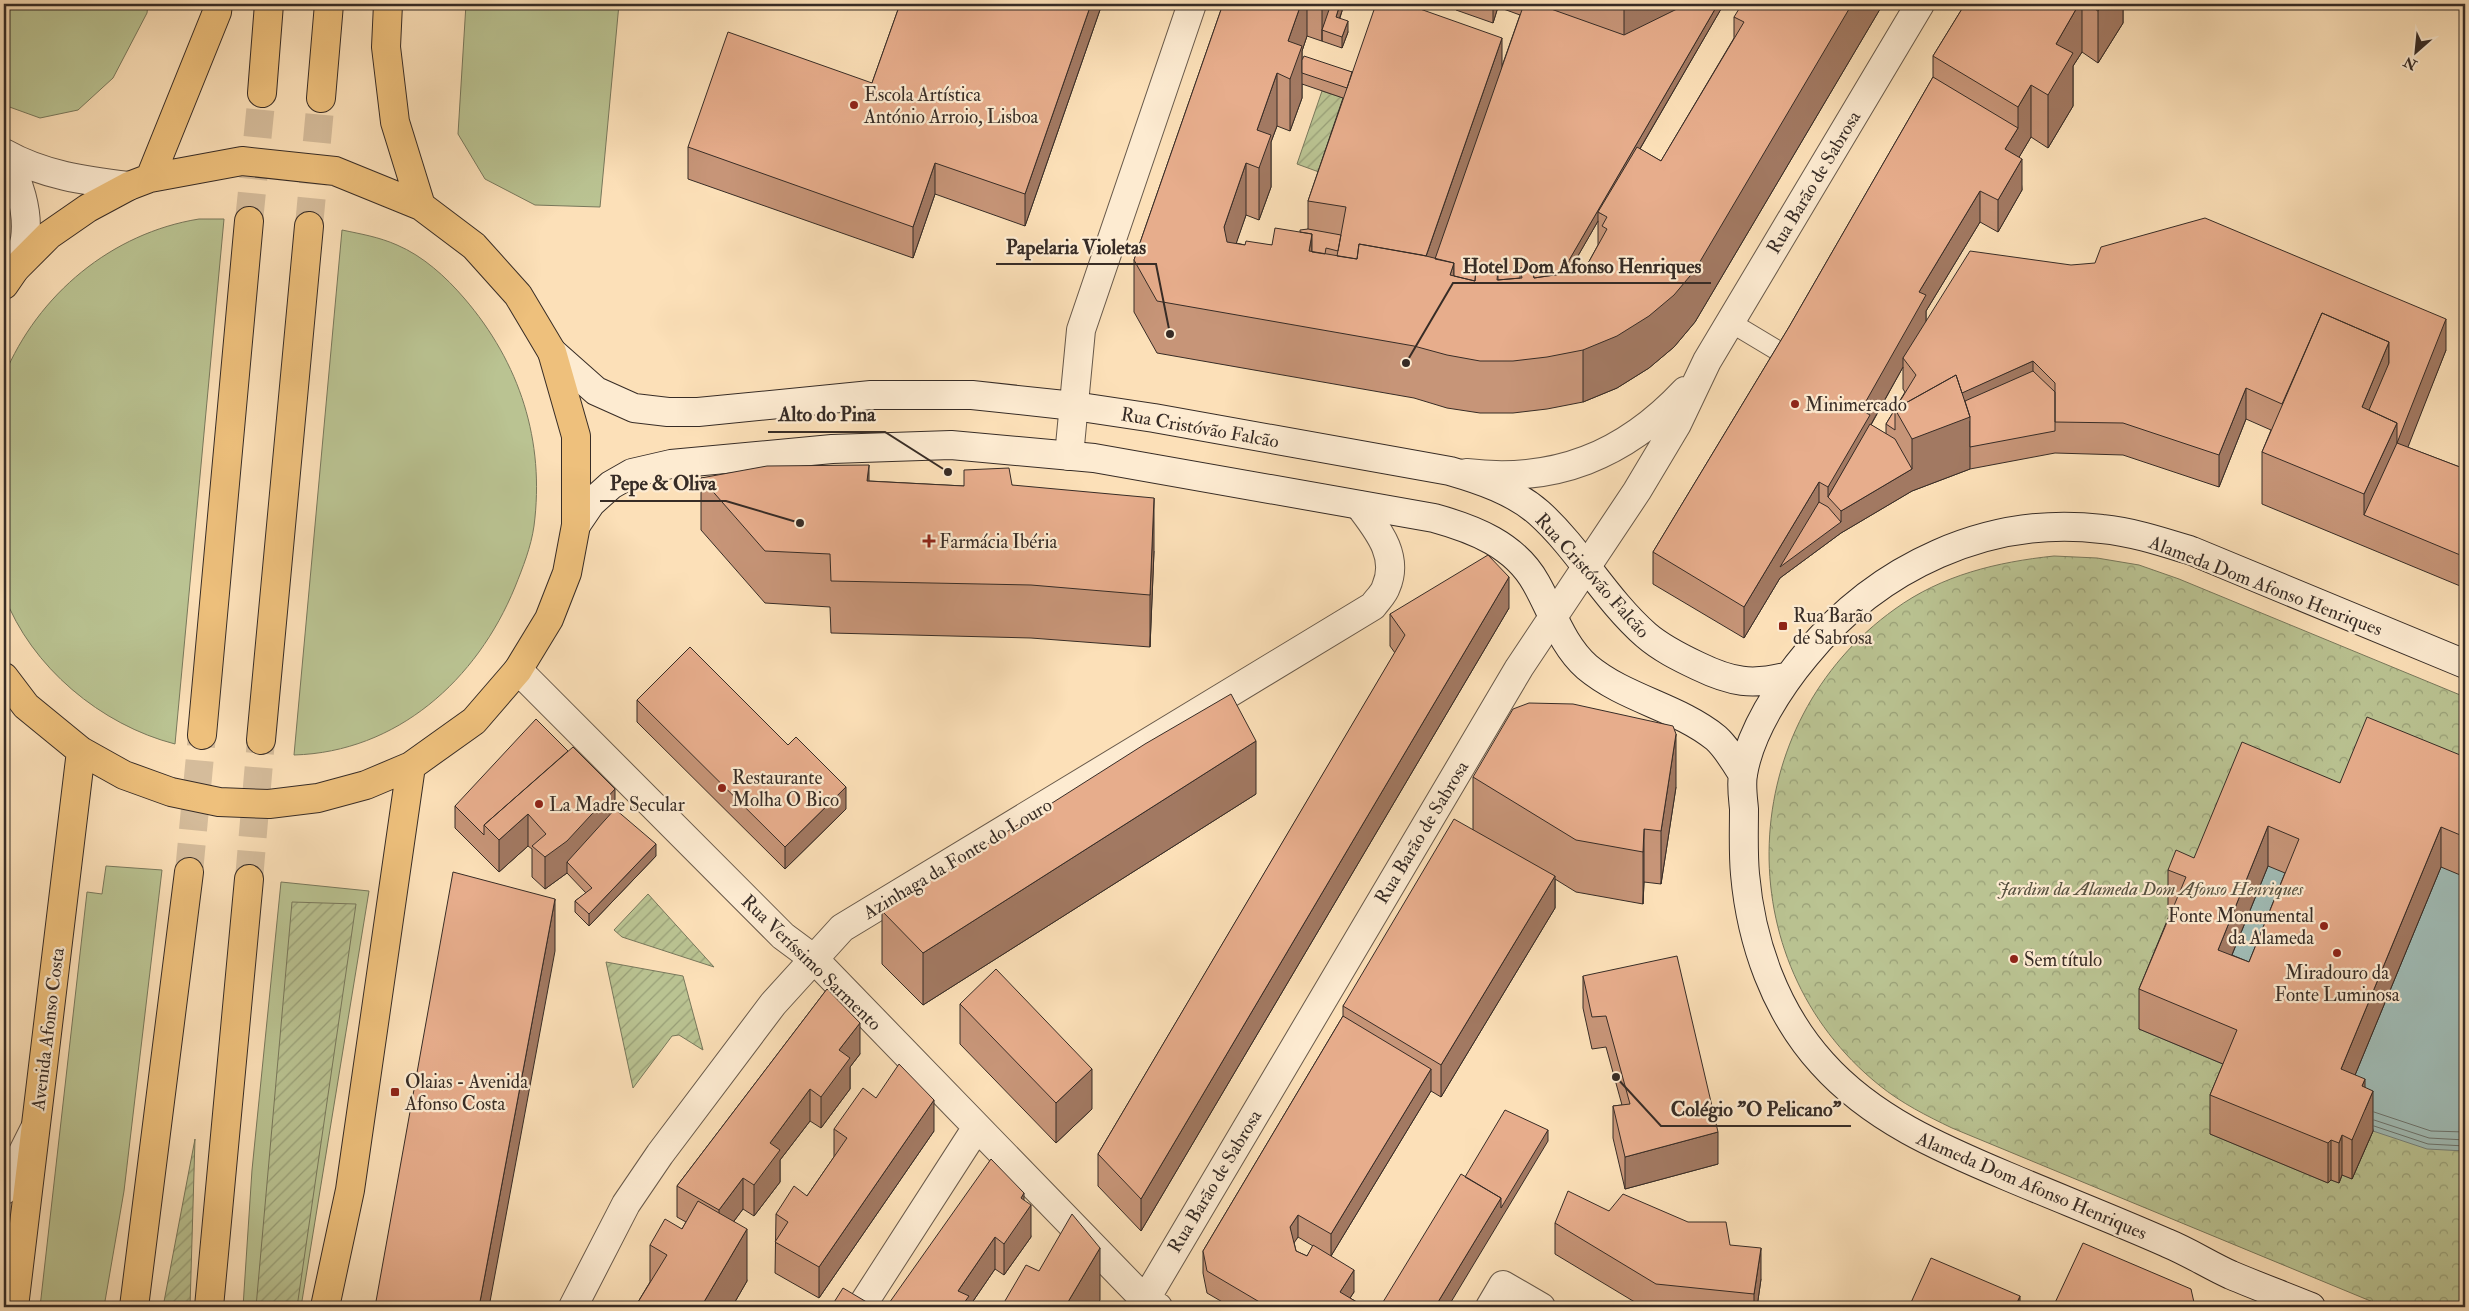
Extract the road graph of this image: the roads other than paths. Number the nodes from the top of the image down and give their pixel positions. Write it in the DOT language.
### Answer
graph roads {
  1 [pos="218,4"];
  2 [pos="269,4"];
  3 [pos="329,4"];
  4 [pos="388,4"];
  5 [pos="1192,4"];
  6 [pos="1920,4"];
  7 [pos="262,93"];
  8 [pos="321,98"];
  9 [pos="4,155"];
  10 [pos="140,182"];
  11 [pos="422,206"];
  12 [pos="249,221"];
  13 [pos="309,226"];
  14 [pos="9,277"];
  15 [pos="1730,322"];
  16 [pos="1775,349"];
  17 [pos="552,352"];
  18 [pos="1707,361"];
  19 [pos="1074,406"];
  20 [pos="1069,456"];
  21 [pos="1450,471"];
  22 [pos="1358,505"];
  23 [pos="576,525"];
  24 [pos="1587,566"];
  25 [pos="1552,618"];
  26 [pos="2465,664"];
  27 [pos="518,670"];
  28 [pos="1789,676"];
  29 [pos="4,677"];
  30 [pos="202,735"];
  31 [pos="261,740"];
  32 [pos="81,751"];
  33 [pos="411,766"];
  34 [pos="1743,775"];
  35 [pos="188,872"];
  36 [pos="249,879"];
  37 [pos="814,959"];
  38 [pos="36,1126"];
  39 [pos="977,1127"];
  40 [pos="4,1190"];
  41 [pos="2293,1304"];
  42 [pos="1148,1305"];
  43 [pos="14,1307"];
  44 [pos="134,1307"];
  45 [pos="209,1307"];
  46 [pos="325,1307"];
  47 [pos="573,1307"];
  48 [pos="861,1307"];
  49 [pos="1490,1307"];
  50 [pos="1542,1307"];
  1 -- 10 [label="main road"];
  2 -- 7 [label="main road"];
  3 -- 8 [label="main road"];
  4 -- 11 [label="main road"];
  5 -- 19 [label="street"];
  6 -- 15 [label="street, Rua Barão de Sabrosa"];
  9 -- 10 [label="street"];
  9 -- 14 [label="street"];
  10 -- 11 [label="main road"];
  10 -- 14 [label="main road"];
  11 -- 17 [label="main road"];
  12 -- 30 [label="main road"];
  13 -- 31 [label="main road"];
  15 -- 16 [label="lane"];
  15 -- 18 [label="street, Rua Barão de Sabrosa"];
  17 -- 19 [label="street, Rua Cristóvão Falcão"];
  17 -- 23 [label="main road"];
  18 -- 21 [label="street, Rua Barão de Sabrosa"];
  18 -- 24 [label="street, Rua Barão de Sabrosa"];
  19 -- 20 [label="street"];
  19 -- 21 [label="street, Rua Cristóvão Falcão"];
  20 -- 22 [label="street"];
  20 -- 23 [label="street"];
  21 -- 24 [label="street, Rua Cristóvão Falcão"];
  22 -- 25 [label="street"];
  22 -- 37 [label="street, Azinhaga da Fonte do Louro"];
  23 -- 27 [label="main road"];
  24 -- 25 [label="street, Rua Barão de Sabrosa"];
  24 -- 28 [label="street, Rua Cristóvão Falcão"];
  25 -- 34 [label="street"];
  25 -- 42 [label="street, Rua Barão de Sabrosa"];
  26 -- 28 [label="street, Alameda Dom Afonso Henriques"];
  27 -- 33 [label="main road"];
  27 -- 37 [label="street, Rua Veríssimo Sarmento"];
  28 -- 34 [label="street, Alameda Dom Afonso Henriques"];
  29 -- 32 [label="main road"];
  32 -- 33 [label="main road"];
  32 -- 38 [label="main road, Avenida Afonso Costa"];
  33 -- 46 [label="main road"];
  34 -- 41 [label="street, Alameda Dom Afonso Henriques"];
  35 -- 44 [label="main road"];
  36 -- 45 [label="main road"];
  37 -- 39 [label="street, Rua Veríssimo Sarmento"];
  37 -- 47 [label="street, Azinhaga da Fonte do Louro"];
  38 -- 40 [label="street"];
  38 -- 43 [label="main road, Avenida Afonso Costa"];
  39 -- 42 [label="street, Rua Veríssimo Sarmento"];
  39 -- 48 [label="street"];
  49 -- 50 [label="street"];
}
